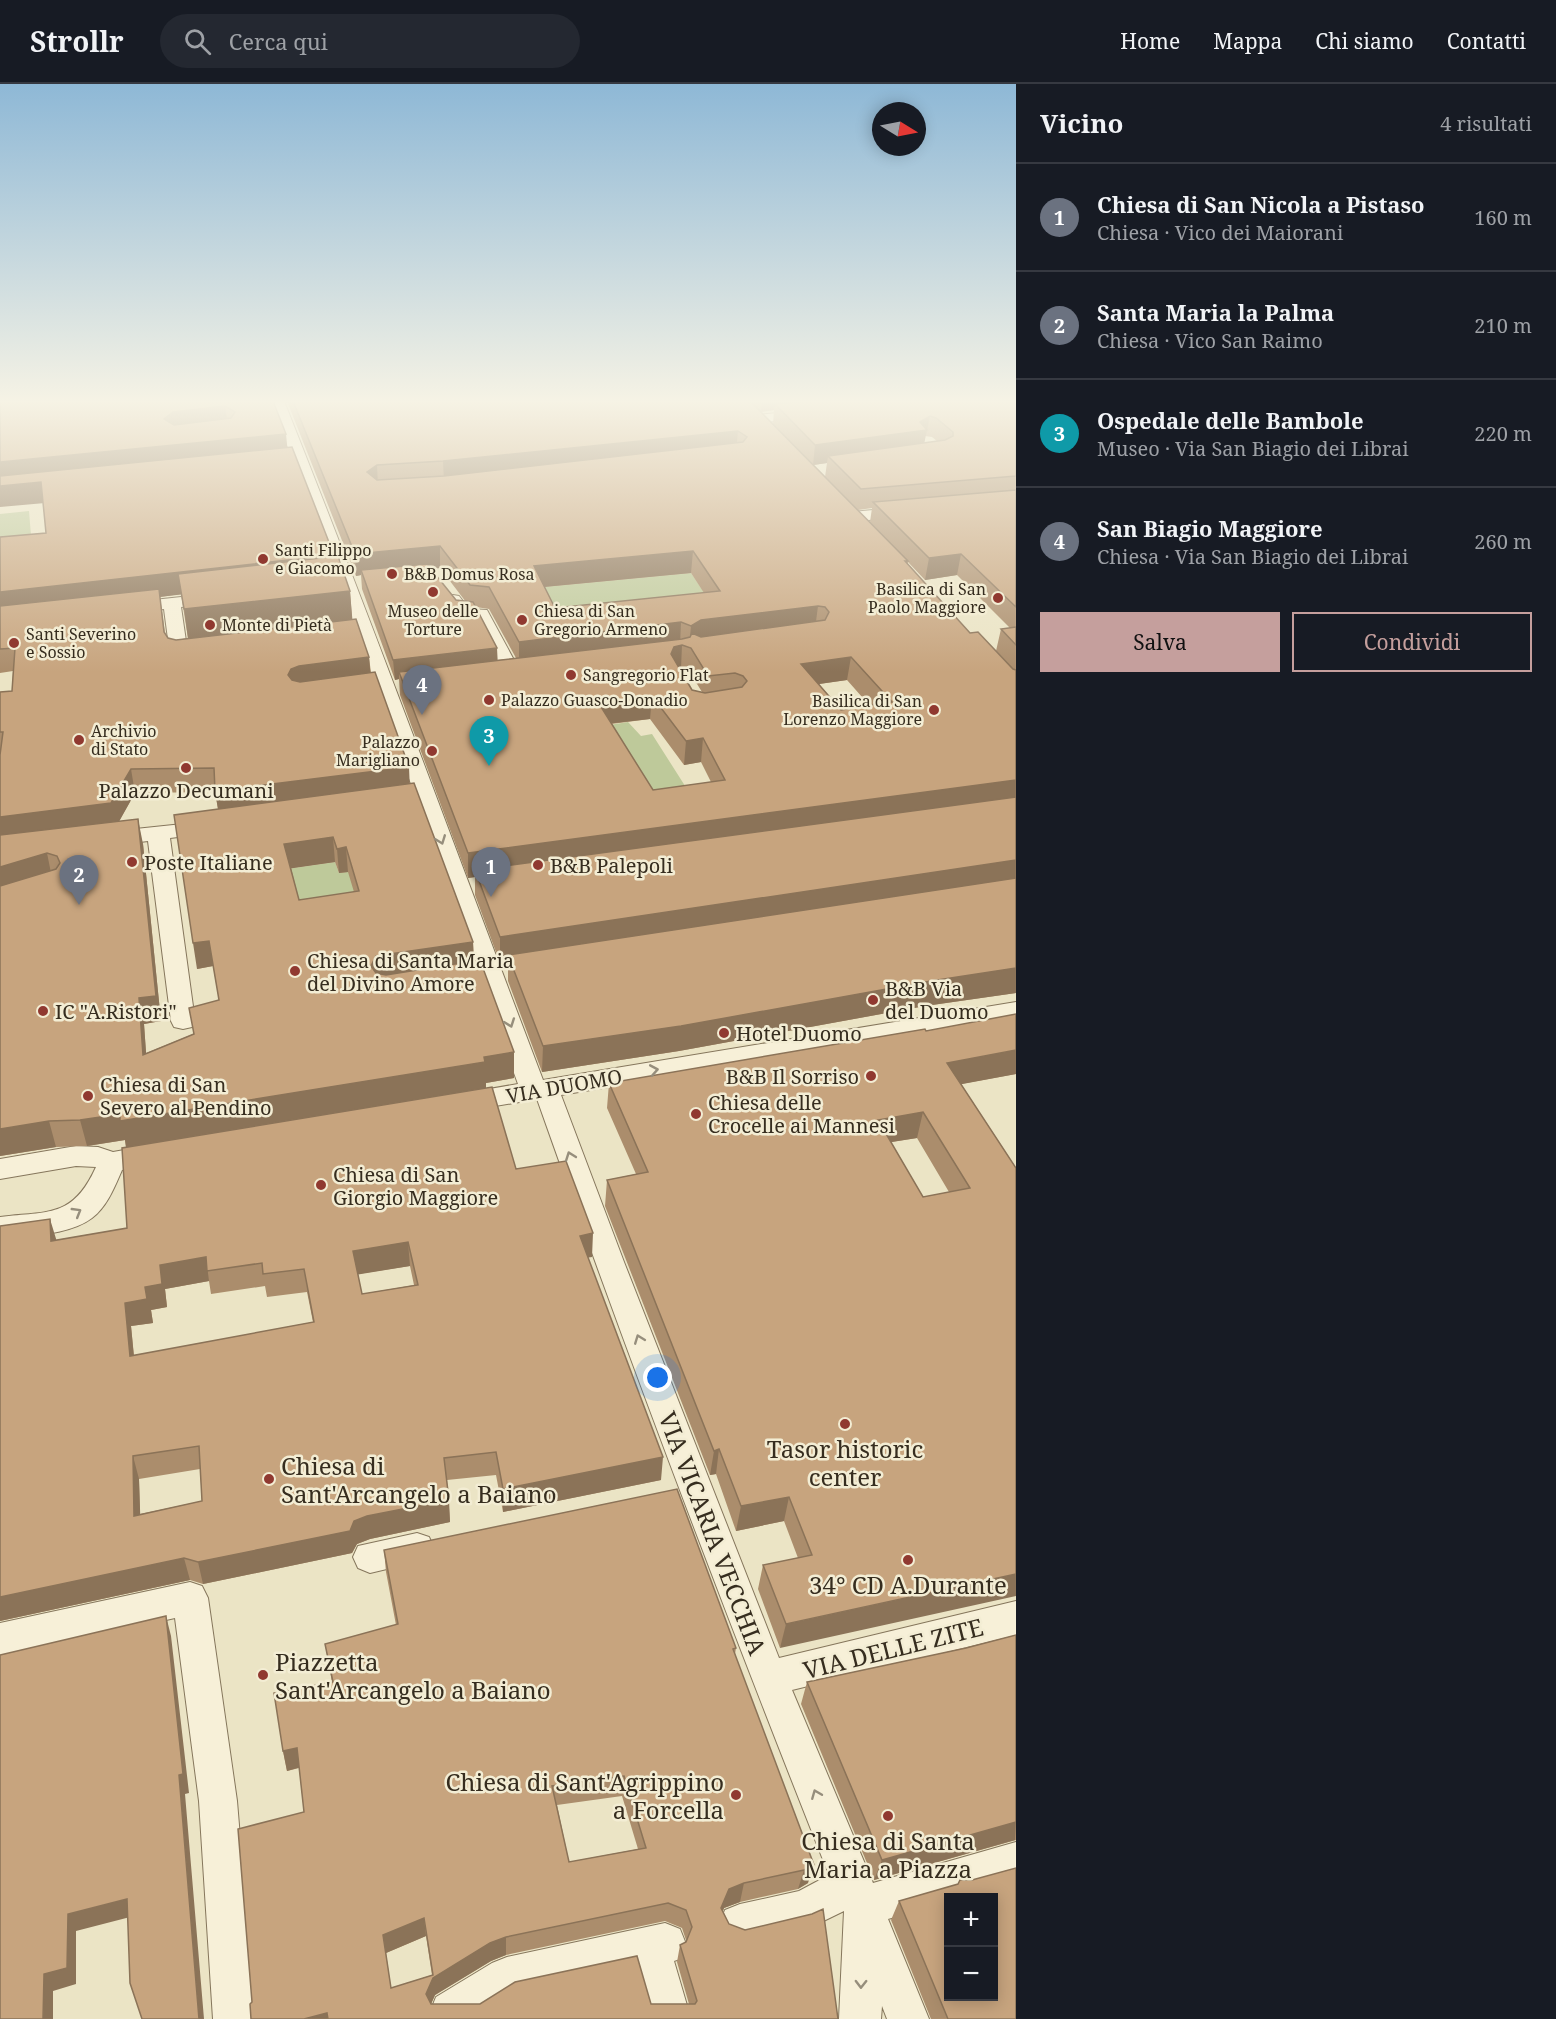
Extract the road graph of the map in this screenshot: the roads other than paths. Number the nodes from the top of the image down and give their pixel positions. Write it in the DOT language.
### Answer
graph roads {
  1 [pos="312,491"];
  2 [pos="839,504"];
  3 [pos="922,510"];
  4 [pos="852,517"];
  5 [pos="868,533"];
  6 [pos="370,582"];
  7 [pos="440,582"];
  8 [pos="349,584"];
  9 [pos="325,586"];
  10 [pos="235,596"];
  11 [pos="172,603"];
  12 [pos="103,611"];
  13 [pos="366,633"];
  14 [pos="342,636"];
  15 [pos="214,650"];
  16 [pos="536,670"];
  17 [pos="512,673"];
  18 [pos="489,676"];
  19 [pos="409,686"];
  20 [pos="386,688"];
  21 [pos="361,689"];
  22 [pos="425,798"];
  23 [pos="402,801"];
  24 [pos="217,826"];
  25 [pos="158,833"];
  26 [pos="88,842"];
  27 [pos="483,885"];
  28 [pos="459,888"];
  29 [pos="1016,1010"];
  30 [pos="183,1021"];
  31 [pos="540,1090"];
  32 [pos="438,1107"];
  33 [pos="184,1150"];
  34 [pos="112,1162"];
  35 [pos="0,1168"];
  36 [pos="0,1228"];
  37 [pos="696,1489"];
  38 [pos="661,1496"];
  39 [pos="452,1540"];
  40 [pos="370,1557"];
  41 [pos="1016,1618"];
  42 [pos="0,1640"];
  43 [pos="769,1678"];
  44 [pos="1016,1862"];
  45 [pos="858,1895"];
  46 [pos="740,1925"];
  47 [pos="451,2012"];
  48 [pos="234,2019"];
  49 [pos="670,2019"];
  50 [pos="860,2019"];
  51 [pos="909,2019"];
  1 -- 8 [label="street, VIA VICARIA VECCHIA"];
  2 -- 4 [label="street"];
  3 -- 4 [label="street"];
  4 -- 5 [label="street"];
  6 -- 8 [label="street"];
  7 -- 17 [label="street"];
  8 -- 9 [label="street"];
  8 -- 13 [label="street, VIA VICARIA VECCHIA"];
  10 -- 11 [label="street"];
  11 -- 12 [label="street"];
  11 -- 15 [label="street"];
  13 -- 14 [label="street"];
  13 -- 20 [label="street, VIA VICARIA VECCHIA"];
  16 -- 17 [label="street"];
  17 -- 18 [label="street"];
  19 -- 20 [label="street"];
  20 -- 21 [label="street"];
  20 -- 22 [label="street, VIA VICARIA VECCHIA"];
  22 -- 23 [label="street"];
  22 -- 28 [label="street, VIA VICARIA VECCHIA, one-way"];
  24 -- 25 [label="street"];
  25 -- 26 [label="street"];
  25 -- 30 [label="street"];
  27 -- 28 [label="street"];
  28 -- 31 [label="street, VIA VICARIA VECCHIA, one-way"];
  31 -- 29 [label="street, VIA DUOMO, one-way"];
  31 -- 32 [label="street, VIA DUOMO"];
  37 -- 31 [label="street, VIA VICARIA VECCHIA, one-way"];
  33 -- 34 [label="street"];
  34 -- 35 [label="street"];
  36 -- 34 [label="street, one-way"];
  37 -- 38 [label="street"];
  37 -- 43 [label="street, VIA VICARIA VECCHIA"];
  39 -- 40 [label="street"];
  41 -- 43 [label="street, VIA DELLE ZITE"];
  42 -- 48 [label="street"];
  45 -- 43 [label="street, VIA VICARIA VECCHIA, one-way"];
  44 -- 45 [label="street"];
  45 -- 46 [label="street"];
  45 -- 50 [label="street, one-way"];
  45 -- 51 [label="street, VIA VICARIA VECCHIA"];
  47 -- 49 [label="street"];
}
